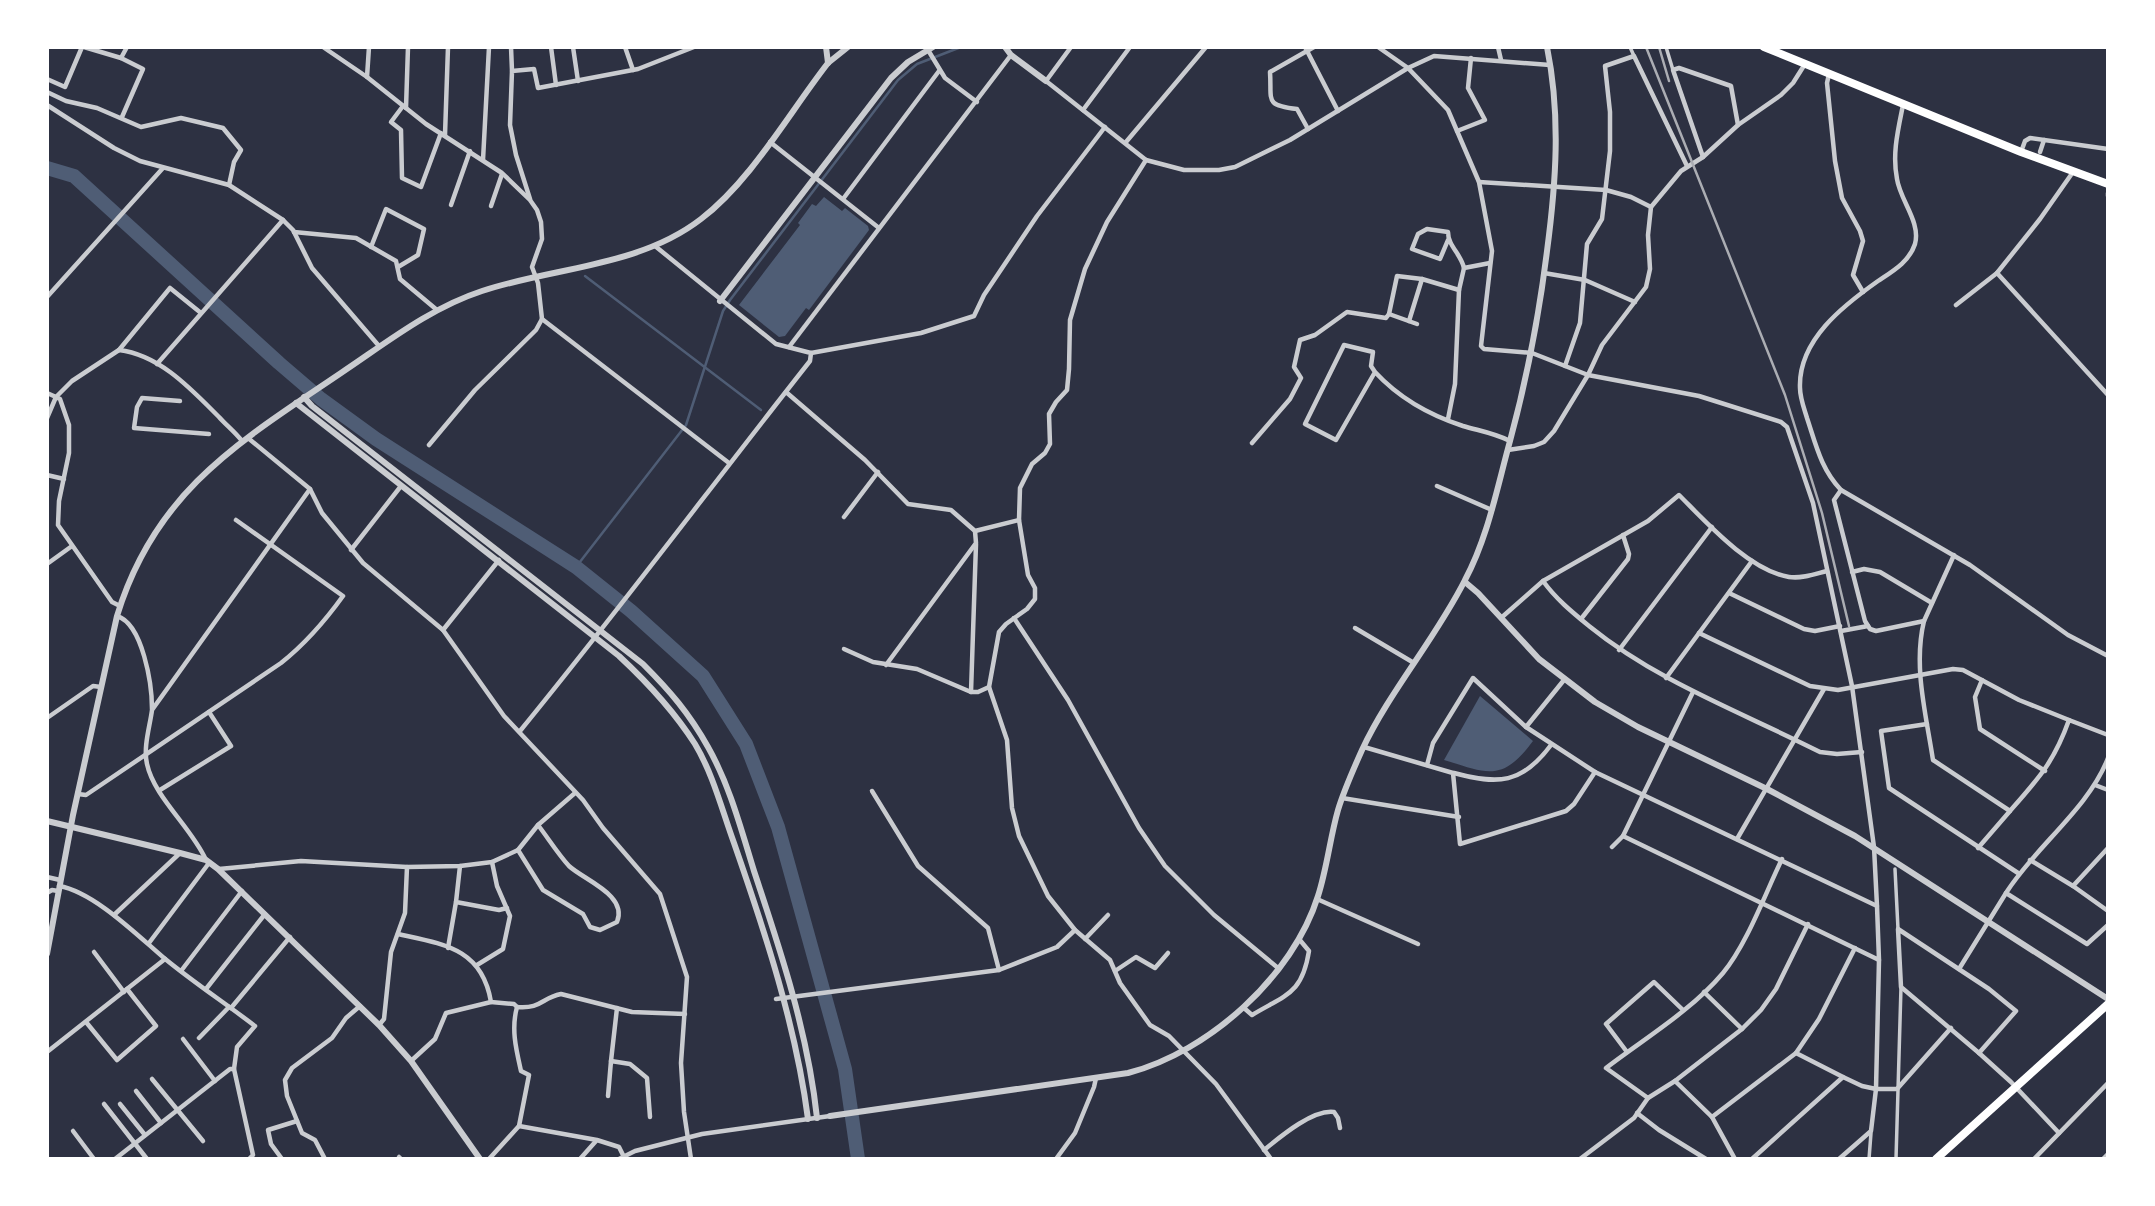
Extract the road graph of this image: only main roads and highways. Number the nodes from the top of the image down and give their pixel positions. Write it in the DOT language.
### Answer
graph roads {
  1 [pos="1764,47"];
  2 [pos="2108,184"];
  3 [pos="2108,1002"];
  4 [pos="1936,1159"];
  1 -- 2 [label="main road"];
  3 -- 4 [label="main road"];
}
